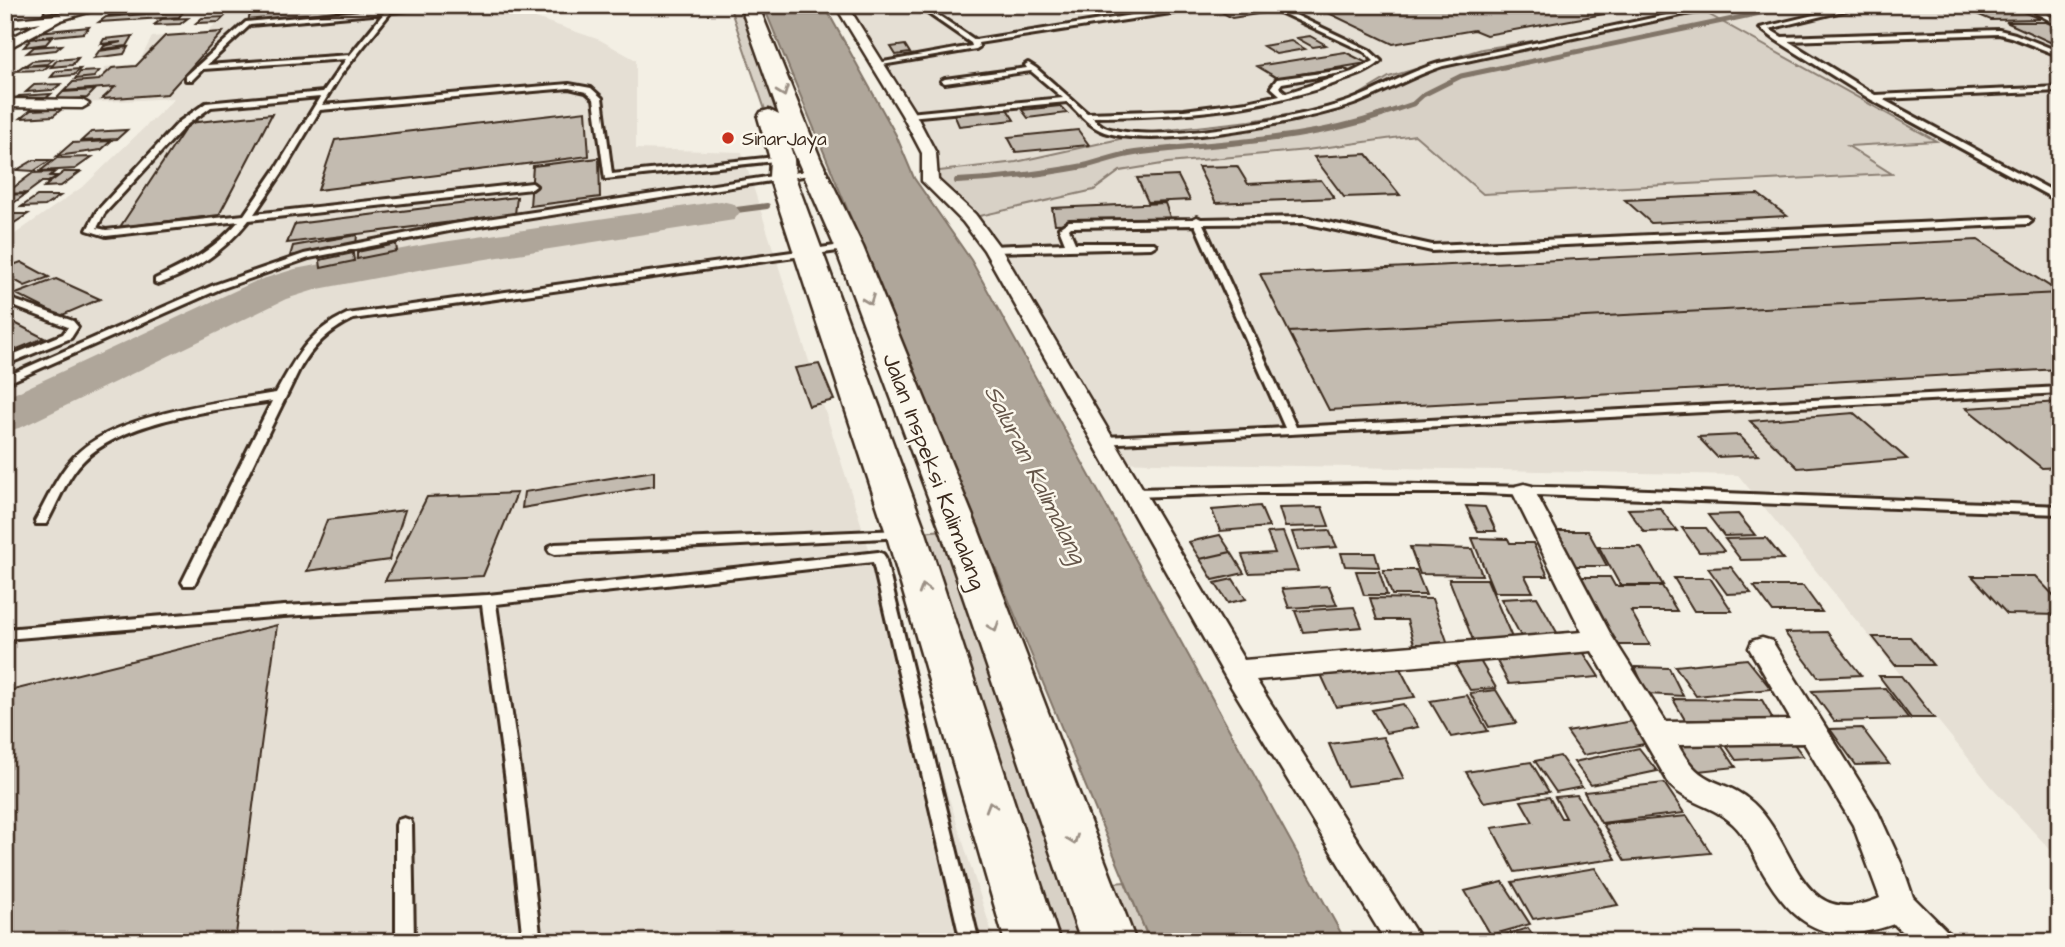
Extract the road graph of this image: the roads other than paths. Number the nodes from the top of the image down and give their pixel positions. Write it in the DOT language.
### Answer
graph roads {
  1 [pos="106,5"];
  2 [pos="448,5"];
  3 [pos="729,5"];
  4 [pos="749,5"];
  5 [pos="841,5"];
  6 [pos="919,5"];
  7 [pos="1181,5"];
  8 [pos="1268,5"];
  9 [pos="1314,5"];
  10 [pos="1724,5"];
  11 [pos="1864,5"];
  12 [pos="389,11"];
  13 [pos="1278,11"];
  14 [pos="2060,12"];
  15 [pos="67,15"];
  16 [pos="5,24"];
  17 [pos="2060,24"];
  18 [pos="1778,38"];
  19 [pos="974,42"];
  20 [pos="5,46"];
  21 [pos="757,51"];
  22 [pos="2060,54"];
  23 [pos="352,57"];
  24 [pos="878,65"];
  25 [pos="202,67"];
  26 [pos="1031,67"];
  27 [pos="1362,70"];
  28 [pos="189,78"];
  29 [pos="945,81"];
  30 [pos="2060,89"];
  31 [pos="326,94"];
  32 [pos="1285,96"];
  33 [pos="1873,97"];
  34 [pos="1069,100"];
  35 [pos="5,103"];
  36 [pos="82,104"];
  37 [pos="317,108"];
  38 [pos="909,115"];
  39 [pos="1088,116"];
  40 [pos="532,186"];
  41 [pos="808,197"];
  42 [pos="2060,199"];
  43 [pos="248,217"];
  44 [pos="1197,220"];
  45 [pos="2028,221"];
  46 [pos="1152,245"];
  47 [pos="1071,246"];
  48 [pos="992,249"];
  49 [pos="158,281"];
  50 [pos="5,300"];
  51 [pos="5,362"];
  52 [pos="5,380"];
  53 [pos="2060,390"];
  54 [pos="280,396"];
  55 [pos="1292,431"];
  56 [pos="1105,441"];
  57 [pos="1524,491"];
  58 [pos="1134,493"];
  59 [pos="2060,510"];
  60 [pos="41,522"];
  61 [pos="906,533"];
  62 [pos="555,549"];
  63 [pos="189,582"];
  64 [pos="488,600"];
  65 [pos="5,634"];
  66 [pos="1600,640"];
  67 [pos="1762,648"];
  68 [pos="1236,671"];
  69 [pos="1812,731"];
  70 [pos="1659,734"];
  71 [pos="404,825"];
  72 [pos="1899,906"];
  73 [pos="405,942"];
  74 [pos="532,942"];
  75 [pos="970,942"];
  76 [pos="1033,942"];
  77 [pos="1109,942"];
  78 [pos="1405,942"];
  79 [pos="1936,942"];
  1 -- 15 [label="street"];
  2 -- 12 [label="lane"];
  3 -- 21 [label="main road, Jalan Inspeksi Kalimalang"];
  4 -- 21 [label="main road, Jalan Inspeksi Kalimalang"];
  5 -- 24 [label="street"];
  6 -- 19 [label="lane"];
  7 -- 19 [label="lane"];
  8 -- 13 [label="lane"];
  9 -- 13 [label="lane"];
  10 -- 39 [label="lane"];
  11 -- 18 [label="lane"];
  12 -- 23 [label="lane"];
  12 -- 25 [label="lane"];
  13 -- 27 [label="lane"];
  14 -- 17 [label="lane"];
  15 -- 16 [label="street"];
  15 -- 20 [label="street"];
  18 -- 22 [label="lane"];
  18 -- 33 [label="lane"];
  19 -- 24 [label="lane"];
  21 -- 41 [label="main road, Jalan Inspeksi Kalimalang"];
  23 -- 25 [label="lane"];
  23 -- 31 [label="lane"];
  24 -- 38 [label="street"];
  25 -- 28 [label="lane"];
  26 -- 29 [label="lane"];
  26 -- 34 [label="lane"];
  27 -- 32 [label="lane"];
  27 -- 32 [label="lane"];
  30 -- 33 [label="lane"];
  31 -- 37 [label="lane"];
  31 -- 43 [label="lane"];
  32 -- 39 [label="lane"];
  33 -- 42 [label="lane"];
  34 -- 38 [label="lane"];
  34 -- 39 [label="lane"];
  35 -- 36 [label="street"];
  37 -- 41 [label="lane"];
  37 -- 43 [label="lane"];
  38 -- 48 [label="street"];
  40 -- 43 [label="lane"];
  41 -- 52 [label="lane"];
  41 -- 54 [label="lane"];
  41 -- 61 [label="main road, Jalan Inspeksi Kalimalang"];
  41 -- 77 [label="main road, Jalan Inspeksi Kalimalang, one-way"];
  43 -- 49 [label="lane"];
  44 -- 45 [label="lane"];
  44 -- 47 [label="lane"];
  44 -- 55 [label="lane"];
  46 -- 47 [label="lane"];
  47 -- 48 [label="lane"];
  48 -- 56 [label="street"];
  50 -- 51 [label="lane"];
  53 -- 55 [label="lane"];
  54 -- 60 [label="lane"];
  54 -- 63 [label="lane"];
  55 -- 56 [label="lane"];
  56 -- 58 [label="street"];
  57 -- 58 [label="lane"];
  57 -- 59 [label="lane"];
  57 -- 66 [label="street"];
  58 -- 68 [label="street"];
  61 -- 62 [label="lane"];
  76 -- 61 [label="main road, Jalan Inspeksi Kalimalang, one-way"];
  64 -- 65 [label="lane"];
  64 -- 74 [label="lane"];
  64 -- 75 [label="lane"];
  66 -- 68 [label="street"];
  66 -- 70 [label="street"];
  67 -- 69 [label="street"];
  68 -- 78 [label="street"];
  69 -- 70 [label="street"];
  69 -- 72 [label="street"];
  70 -- 72 [label="street"];
  71 -- 73 [label="lane"];
  72 -- 79 [label="street"];
}
